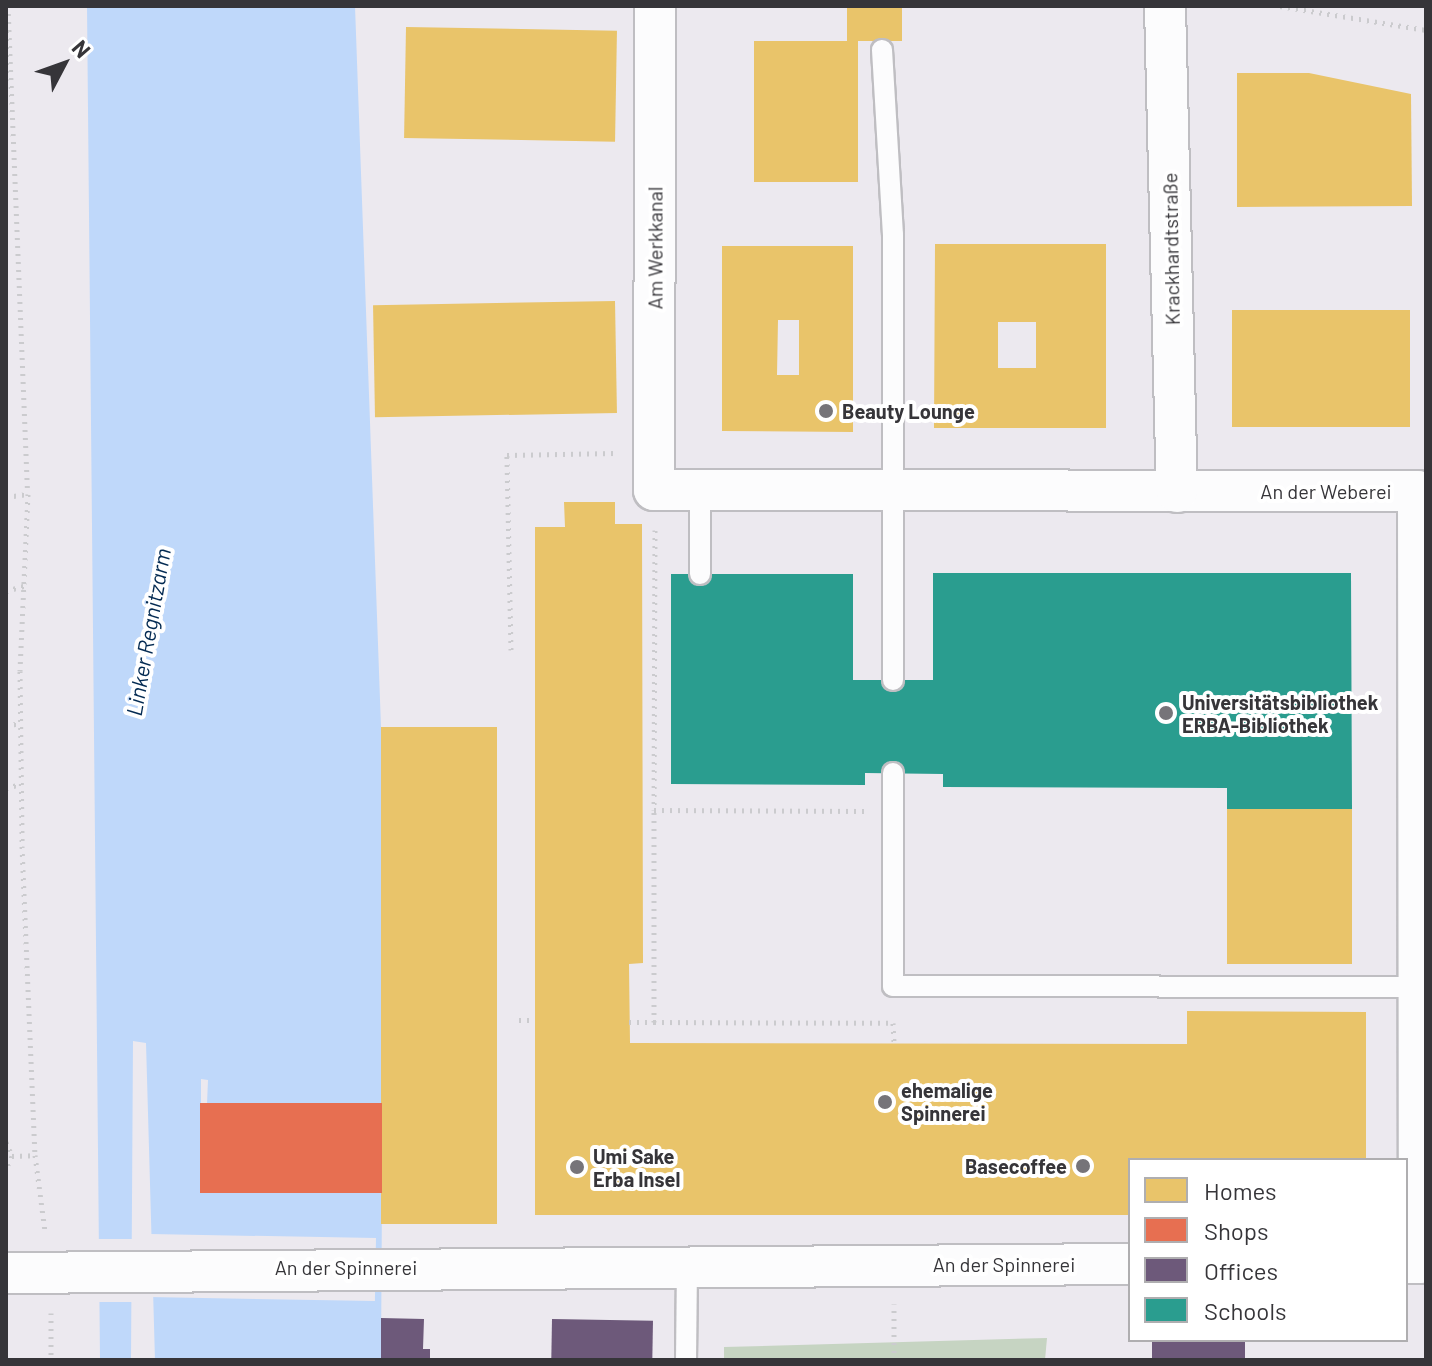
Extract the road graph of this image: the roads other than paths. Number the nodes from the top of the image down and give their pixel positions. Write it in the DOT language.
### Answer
graph roads {
  1 [pos="655,6"];
  2 [pos="1165,6"];
  3 [pos="882,50"];
  4 [pos="654,471"];
  5 [pos="893,490"];
  6 [pos="700,491"];
  7 [pos="1177,492"];
  8 [pos="700,574"];
  9 [pos="893,680"];
  10 [pos="893,773"];
  11 [pos="1419,987"];
  12 [pos="1417,1263"];
  13 [pos="1128,1264"];
  14 [pos="687,1268"];
  15 [pos="6,1273"];
  16 [pos="686,1360"];
  1 -- 4 [label="street, Am Werkkanal"];
  2 -- 7 [label="street, Krackhardtstraße"];
  3 -- 5 [label="lane"];
  4 -- 6 [label="street, An der Weberei"];
  5 -- 6 [label="street, An der Weberei"];
  5 -- 7 [label="street, An der Weberei"];
  5 -- 9 [label="lane"];
  6 -- 8 [label="lane"];
  7 -- 11 [label="street, An der Weberei"];
  10 -- 11 [label="lane"];
  11 -- 12 [label="street, An der Weberei"];
  13 -- 14 [label="street, An der Spinnerei"];
  14 -- 15 [label="street, An der Spinnerei"];
  14 -- 16 [label="lane"];
}
